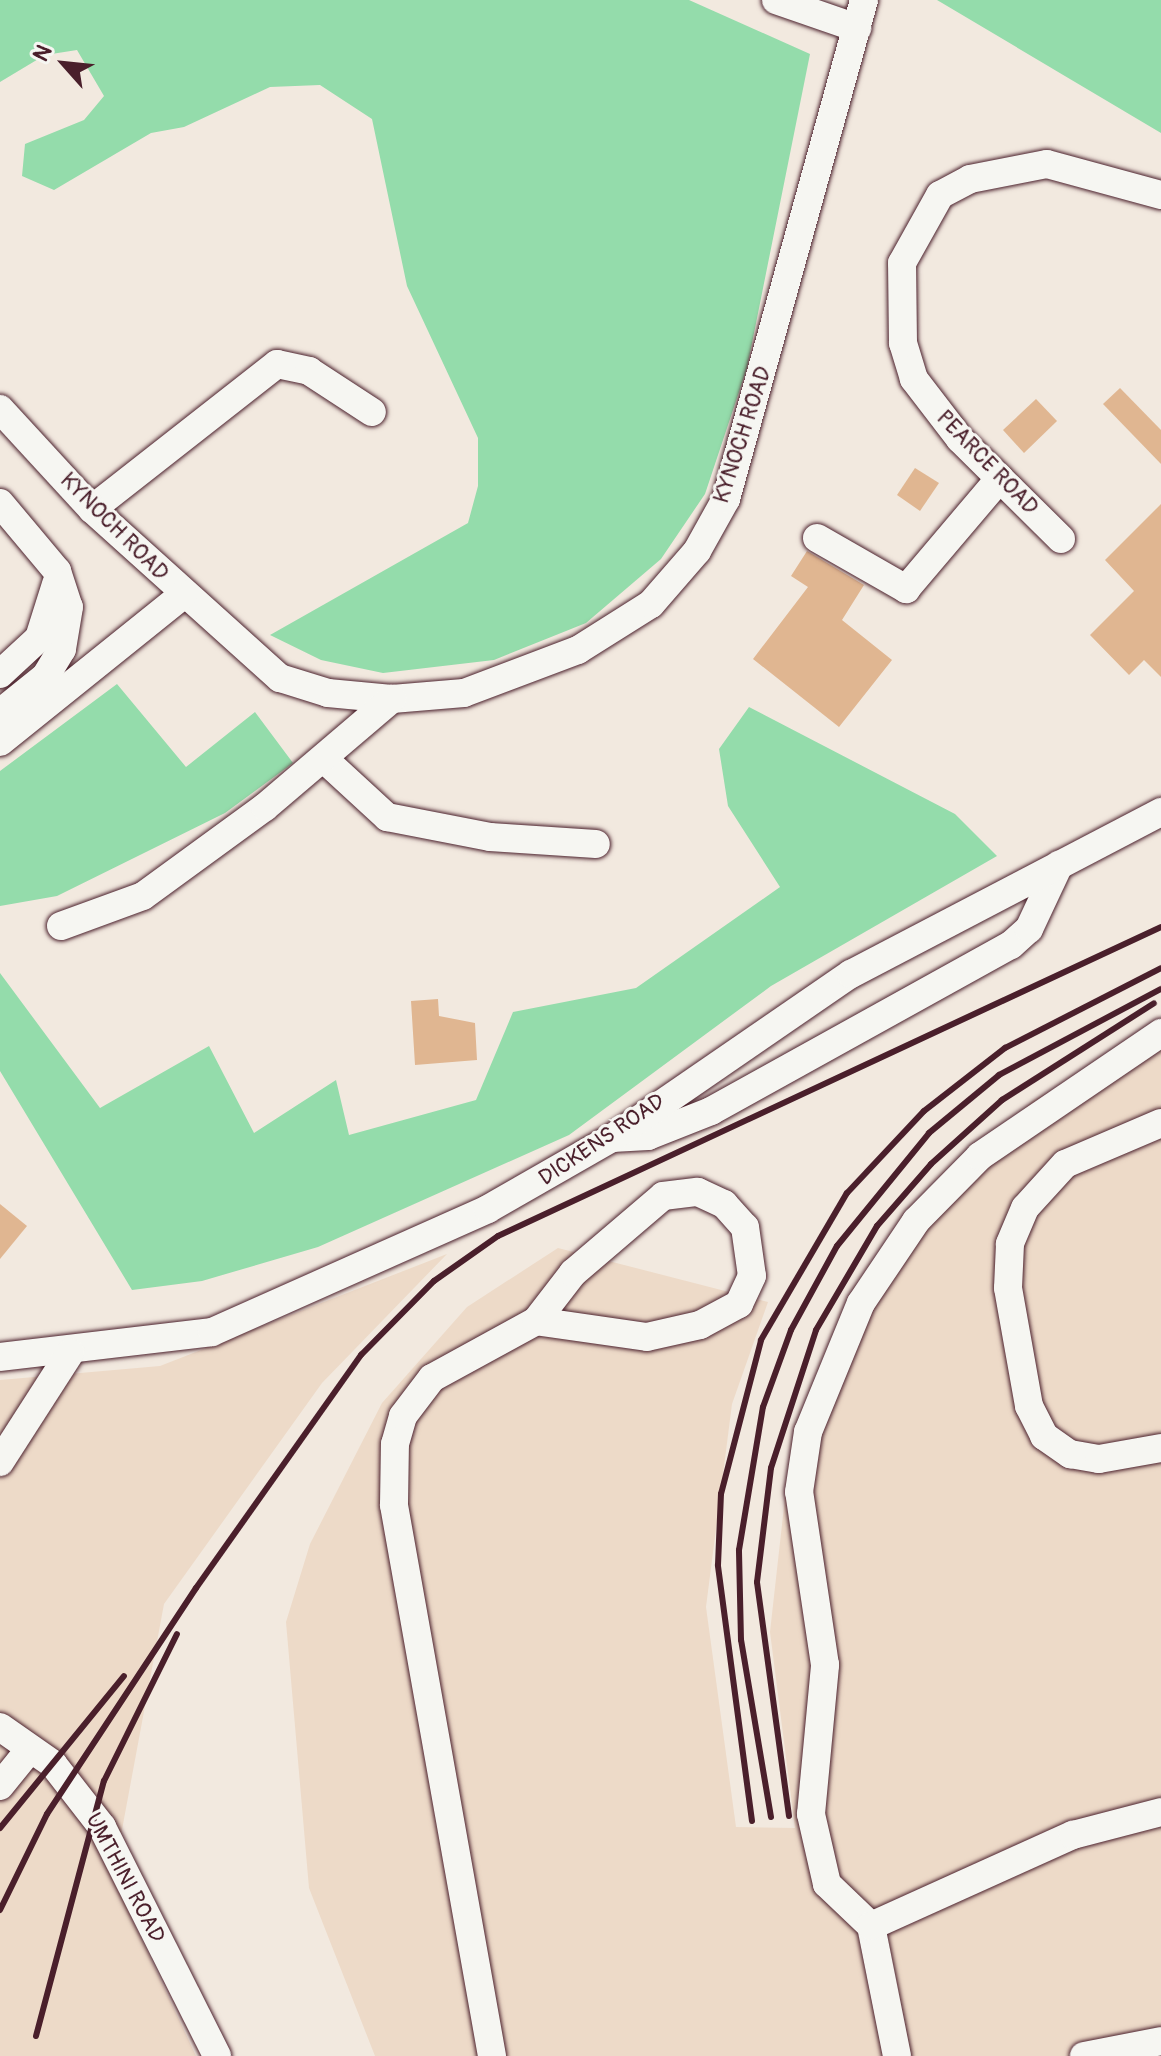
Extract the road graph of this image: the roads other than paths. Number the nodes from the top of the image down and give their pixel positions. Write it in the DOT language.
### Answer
graph roads {
  1 [pos="776,0"];
  2 [pos="864,0"];
  3 [pos="857,28"];
  4 [pos="1161,195"];
  5 [pos="0,409"];
  6 [pos="372,412"];
  7 [pos="1000,478"];
  8 [pos="0,503"];
  9 [pos="92,509"];
  10 [pos="817,538"];
  11 [pos="1061,539"];
  12 [pos="57,571"];
  13 [pos="183,595"];
  14 [pos="0,674"];
  15 [pos="392,699"];
  16 [pos="0,713"];
  17 [pos="0,742"];
  18 [pos="324,759"];
  19 [pos="1161,812"];
  20 [pos="596,844"];
  21 [pos="1059,865"];
  22 [pos="61,926"];
  23 [pos="1161,1033"];
  24 [pos="1161,1123"];
  25 [pos="612,1138"];
  26 [pos="536,1321"];
  27 [pos="70,1353"];
  28 [pos="0,1357"];
  29 [pos="1161,1448"];
  30 [pos="0,1462"];
  31 [pos="0,1727"];
  32 [pos="30,1749"];
  33 [pos="0,1786"];
  34 [pos="1161,1812"];
  35 [pos="871,1926"];
  36 [pos="1161,2041"];
  37 [pos="217,2056"];
  38 [pos="492,2056"];
  39 [pos="897,2056"];
  40 [pos="1084,2056"];
  1 -- 3 [label="street"];
  2 -- 3 [label="street, KYNOCH ROAD"];
  3 -- 15 [label="street, KYNOCH ROAD"];
  4 -- 7 [label="street, PEARCE ROAD"];
  5 -- 9 [label="street, KYNOCH ROAD"];
  6 -- 9 [label="street"];
  7 -- 10 [label="street"];
  7 -- 11 [label="street, PEARCE ROAD"];
  8 -- 12 [label="street"];
  9 -- 13 [label="street, KYNOCH ROAD"];
  12 -- 14 [label="street"];
  12 -- 16 [label="street"];
  13 -- 15 [label="street, KYNOCH ROAD"];
  13 -- 17 [label="street"];
  15 -- 18 [label="street"];
  18 -- 20 [label="street"];
  18 -- 22 [label="street"];
  19 -- 21 [label="street, DICKENS ROAD"];
  21 -- 25 [label="street, DICKENS ROAD"];
  21 -- 25 [label="street"];
  23 -- 35 [label="street"];
  24 -- 29 [label="street"];
  25 -- 27 [label="street, DICKENS ROAD"];
  26 -- 26 [label="street"];
  26 -- 38 [label="street"];
  27 -- 28 [label="street, DICKENS ROAD"];
  27 -- 30 [label="street"];
  31 -- 32 [label="street, UMTHINI ROAD"];
  32 -- 33 [label="street"];
  32 -- 37 [label="street, UMTHINI ROAD"];
  34 -- 35 [label="street"];
  35 -- 39 [label="street"];
  36 -- 40 [label="street"];
}
